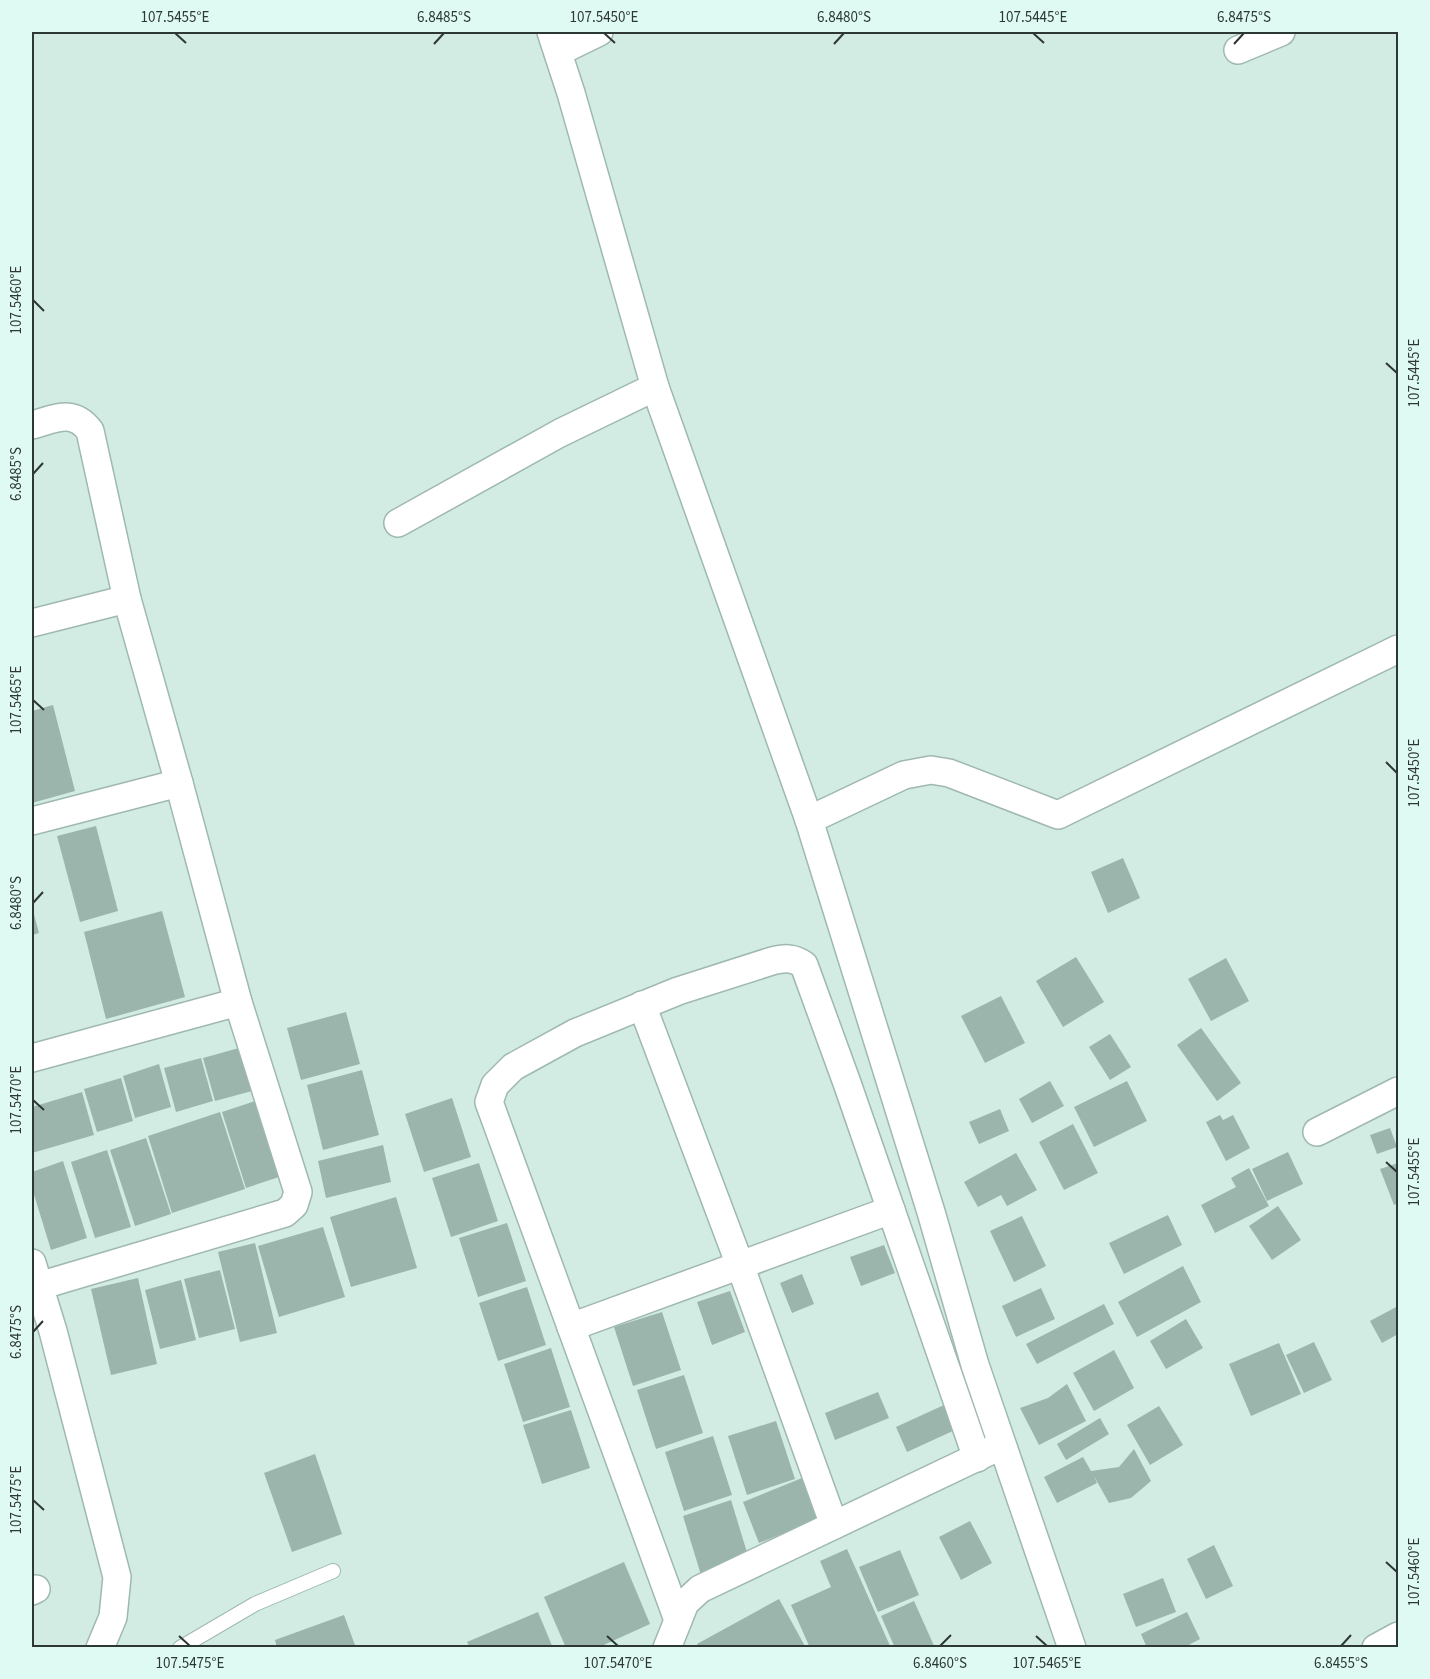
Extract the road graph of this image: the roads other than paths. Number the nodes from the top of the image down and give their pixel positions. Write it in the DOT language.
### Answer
graph roads {
  1 [pos="599,32"];
  2 [pos="1281,32"];
  3 [pos="555,42"];
  4 [pos="1238,50"];
  5 [pos="655,387"];
  6 [pos="32,425"];
  7 [pos="398,524"];
  8 [pos="126,599"];
  9 [pos="32,623"];
  10 [pos="1398,649"];
  11 [pos="179,783"];
  12 [pos="808,820"];
  13 [pos="32,821"];
  14 [pos="238,1002"];
  15 [pos="642,1005"];
  16 [pos="32,1058"];
  17 [pos="1398,1091"];
  18 [pos="1317,1132"];
  19 [pos="891,1210"];
  20 [pos="740,1265"];
  21 [pos="35,1274"];
  22 [pos="572,1327"];
  23 [pos="1002,1445"];
  24 [pos="977,1458"];
  25 [pos="834,1525"];
  26 [pos="333,1571"];
  27 [pos="678,1620"];
  28 [pos="1398,1636"];
  29 [pos="100,1647"];
  30 [pos="180,1647"];
  31 [pos="667,1647"];
  32 [pos="1072,1647"];
  33 [pos="1376,1647"];
  1 -- 3 [label="street"];
  2 -- 4 [label="street"];
  3 -- 5 [label="street"];
  5 -- 7 [label="street"];
  5 -- 12 [label="street"];
  6 -- 8 [label="street"];
  8 -- 9 [label="street"];
  8 -- 11 [label="street"];
  10 -- 12 [label="street"];
  11 -- 13 [label="street"];
  11 -- 14 [label="street"];
  12 -- 23 [label="street"];
  14 -- 16 [label="street"];
  14 -- 21 [label="street"];
  15 -- 19 [label="street"];
  15 -- 20 [label="street"];
  15 -- 22 [label="street"];
  17 -- 18 [label="street"];
  19 -- 20 [label="street"];
  19 -- 24 [label="street"];
  20 -- 22 [label="street"];
  20 -- 25 [label="street"];
  21 -- 29 [label="street"];
  22 -- 27 [label="street"];
  23 -- 24 [label="street"];
  23 -- 32 [label="street"];
  24 -- 25 [label="street"];
  25 -- 27 [label="street"];
  26 -- 30 [label="lane"];
  27 -- 31 [label="street"];
  28 -- 33 [label="street"];
}
